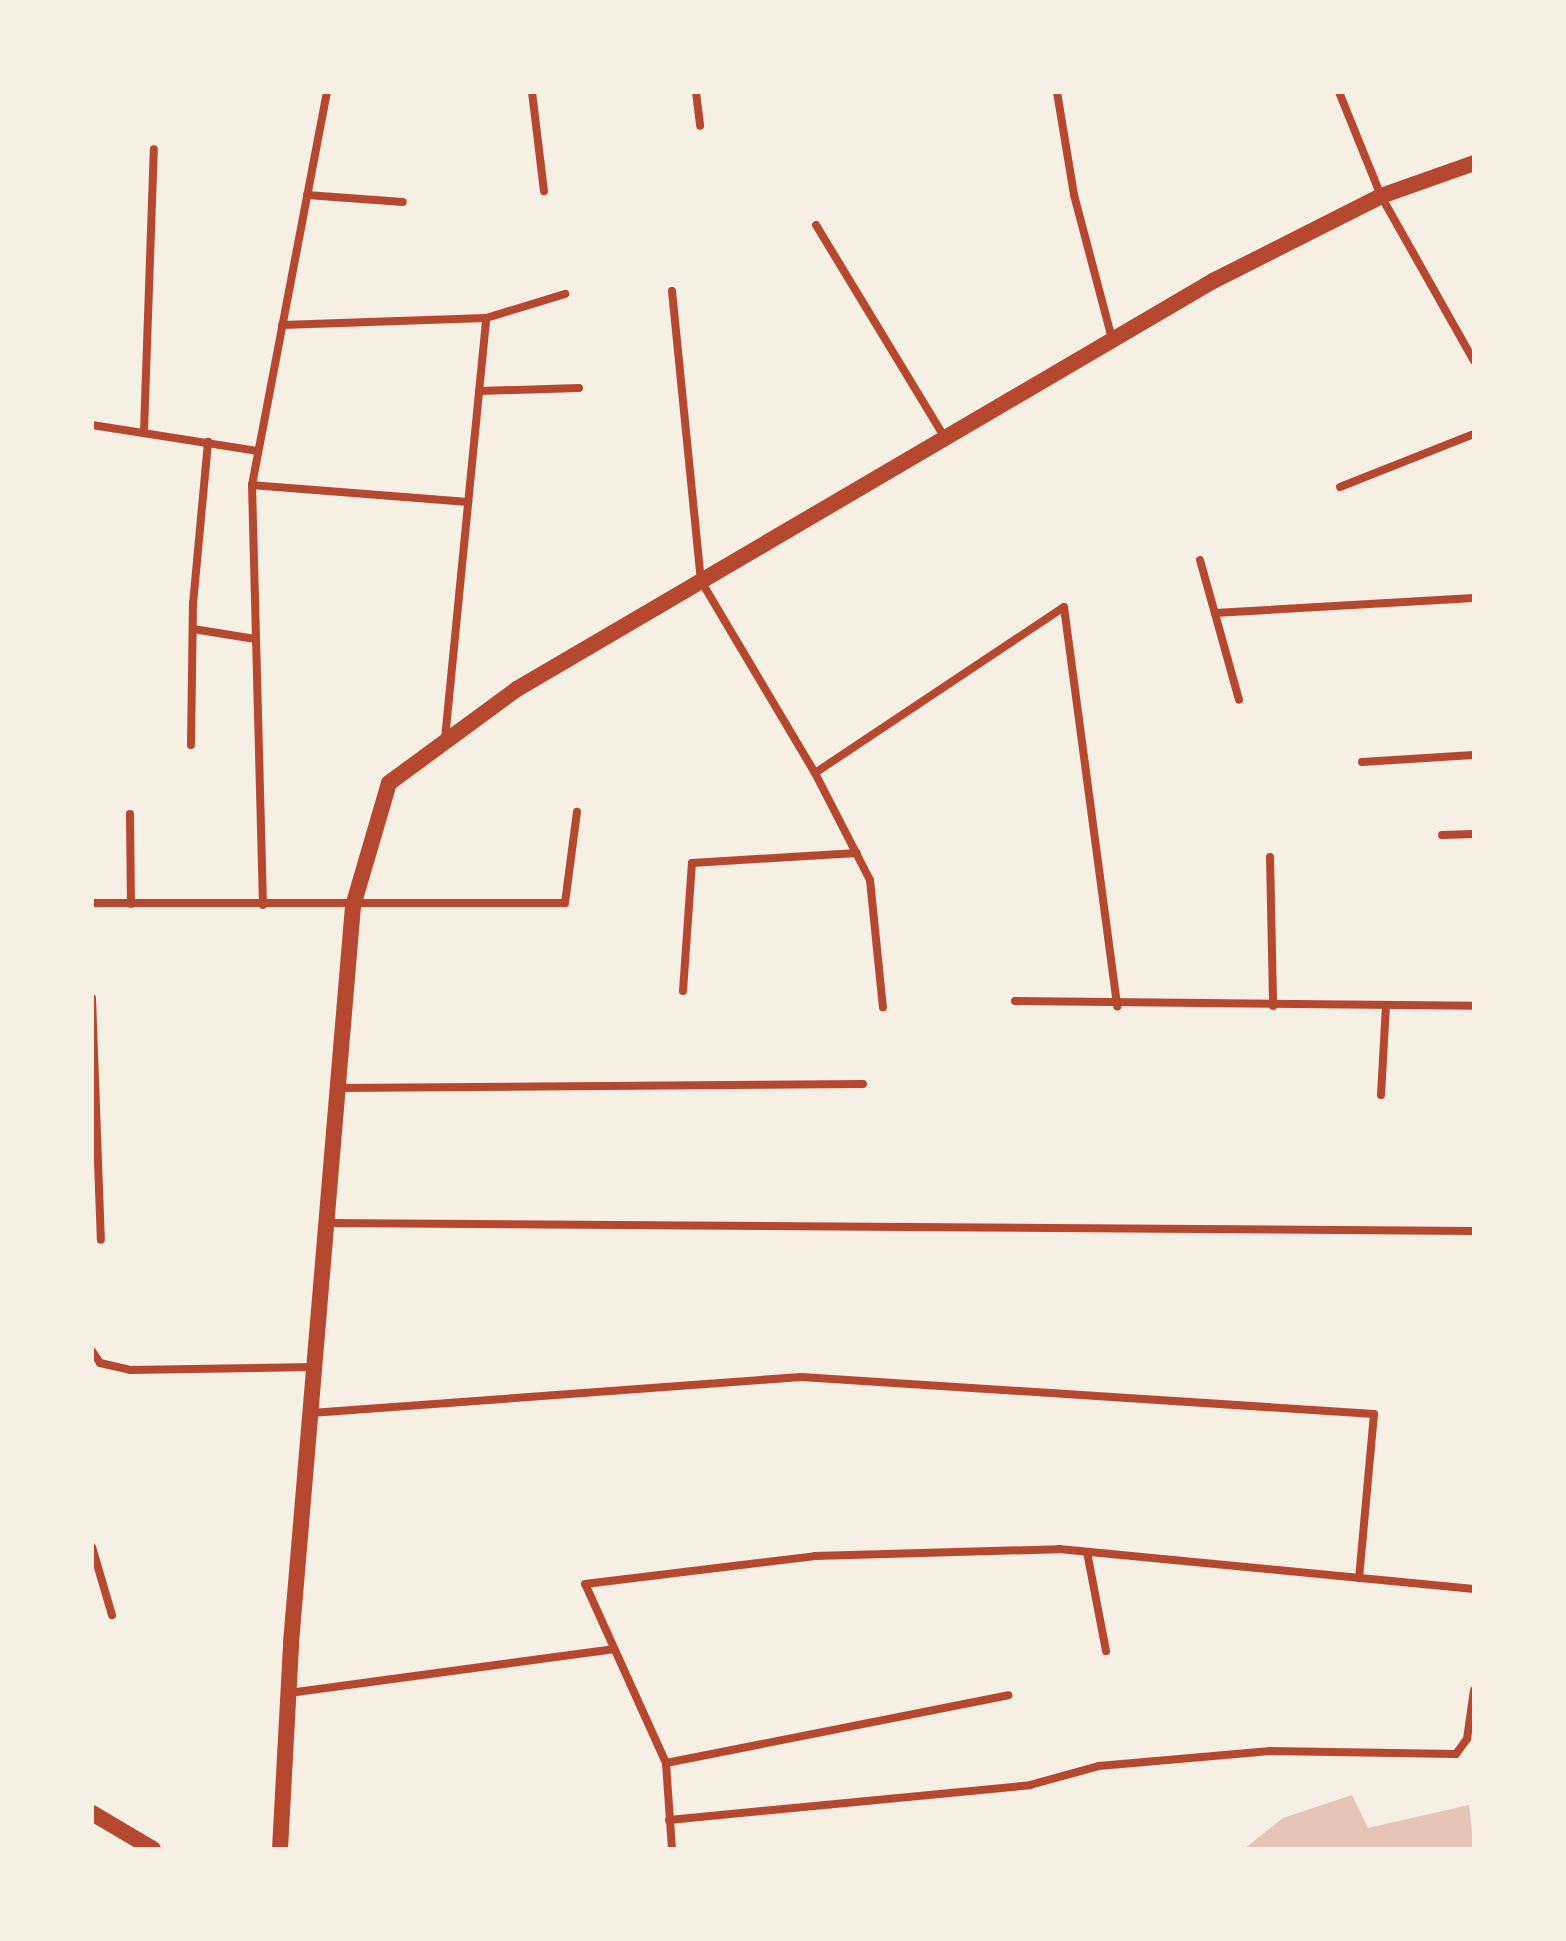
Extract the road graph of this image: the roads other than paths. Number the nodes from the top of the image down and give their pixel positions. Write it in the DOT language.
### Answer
graph roads {
  1 [pos="327,92"];
  2 [pos="532,92"];
  3 [pos="696,92"];
  4 [pos="1057,92"];
  5 [pos="1339,92"];
  6 [pos="700,126"];
  7 [pos="154,149"];
  8 [pos="1474,163"];
  9 [pos="544,191"];
  10 [pos="307,195"];
  11 [pos="1381,196"];
  12 [pos="403,202"];
  13 [pos="816,225"];
  14 [pos="672,291"];
  15 [pos="565,294"];
  16 [pos="486,318"];
  17 [pos="282,325"];
  18 [pos="1113,340"];
  19 [pos="1474,361"];
  20 [pos="579,388"];
  21 [pos="479,391"];
  22 [pos="92,425"];
  23 [pos="144,431"];
  24 [pos="1474,434"];
  25 [pos="945,438"];
  26 [pos="208,442"];
  27 [pos="258,451"];
  28 [pos="252,485"];
  29 [pos="1340,487"];
  30 [pos="468,502"];
  31 [pos="1200,560"];
  32 [pos="701,581"];
  33 [pos="1474,598"];
  34 [pos="1215,613"];
  35 [pos="193,629"];
  36 [pos="255,639"];
  37 [pos="1239,700"];
  38 [pos="444,743"];
  39 [pos="191,745"];
  40 [pos="1474,755"];
  41 [pos="1362,762"];
  42 [pos="815,773"];
  43 [pos="577,812"];
  44 [pos="130,814"];
  45 [pos="1474,834"];
  46 [pos="1442,835"];
  47 [pos="857,853"];
  48 [pos="1270,857"];
  49 [pos="92,903"];
  50 [pos="131,904"];
  51 [pos="263,905"];
  52 [pos="353,906"];
  53 [pos="683,991"];
  54 [pos="92,998"];
  55 [pos="1015,1001"];
  56 [pos="1117,1006"];
  57 [pos="1273,1006"];
  58 [pos="1386,1006"];
  59 [pos="1474,1006"];
  60 [pos="883,1007"];
  61 [pos="863,1084"];
  62 [pos="338,1088"];
  63 [pos="1381,1095"];
  64 [pos="326,1223"];
  65 [pos="1474,1231"];
  66 [pos="101,1240"];
  67 [pos="92,1351"];
  68 [pos="314,1367"];
  69 [pos="310,1413"];
  70 [pos="92,1547"];
  71 [pos="1087,1552"];
  72 [pos="1359,1578"];
  73 [pos="1474,1589"];
  74 [pos="112,1615"];
  75 [pos="613,1649"];
  76 [pos="1106,1651"];
  77 [pos="1474,1690"];
  78 [pos="287,1693"];
  79 [pos="1008,1695"];
  80 [pos="666,1763"];
  81 [pos="92,1813"];
  82 [pos="669,1820"];
  83 [pos="153,1849"];
  84 [pos="280,1849"];
  85 [pos="672,1849"];
  1 -- 10 [label="street"];
  2 -- 9 [label="street"];
  3 -- 6 [label="street"];
  4 -- 18 [label="street"];
  5 -- 11 [label="street"];
  7 -- 23 [label="street"];
  8 -- 11 [label="main road"];
  10 -- 12 [label="street"];
  10 -- 17 [label="street"];
  11 -- 18 [label="main road"];
  11 -- 19 [label="street"];
  13 -- 25 [label="street"];
  14 -- 32 [label="street"];
  15 -- 16 [label="street"];
  16 -- 17 [label="street"];
  16 -- 21 [label="street"];
  17 -- 27 [label="street"];
  18 -- 25 [label="main road"];
  20 -- 21 [label="street"];
  21 -- 30 [label="street"];
  22 -- 23 [label="street"];
  23 -- 26 [label="street"];
  24 -- 29 [label="street"];
  25 -- 32 [label="main road"];
  26 -- 27 [label="street"];
  26 -- 35 [label="street"];
  27 -- 28 [label="street"];
  28 -- 30 [label="street"];
  28 -- 36 [label="street"];
  30 -- 38 [label="street"];
  31 -- 34 [label="street"];
  32 -- 38 [label="main road"];
  32 -- 42 [label="street"];
  33 -- 34 [label="street"];
  34 -- 37 [label="street"];
  35 -- 36 [label="street"];
  35 -- 39 [label="street"];
  36 -- 51 [label="street"];
  38 -- 52 [label="main road"];
  40 -- 41 [label="street"];
  42 -- 47 [label="street"];
  42 -- 56 [label="street"];
  43 -- 52 [label="street"];
  44 -- 50 [label="street"];
  45 -- 46 [label="street"];
  47 -- 53 [label="street"];
  47 -- 60 [label="street"];
  48 -- 57 [label="street"];
  49 -- 50 [label="street"];
  50 -- 51 [label="street"];
  51 -- 52 [label="street"];
  52 -- 62 [label="main road"];
  54 -- 66 [label="street"];
  55 -- 56 [label="street"];
  56 -- 57 [label="street"];
  57 -- 58 [label="street"];
  58 -- 59 [label="street"];
  58 -- 63 [label="street"];
  61 -- 62 [label="street"];
  62 -- 64 [label="main road"];
  64 -- 65 [label="street"];
  64 -- 68 [label="main road"];
  67 -- 68 [label="street"];
  68 -- 69 [label="main road"];
  69 -- 72 [label="street"];
  69 -- 78 [label="main road"];
  70 -- 74 [label="street"];
  71 -- 72 [label="street"];
  71 -- 75 [label="street"];
  71 -- 76 [label="street"];
  72 -- 73 [label="street"];
  75 -- 78 [label="street"];
  75 -- 80 [label="street"];
  77 -- 82 [label="street"];
  78 -- 84 [label="main road"];
  79 -- 80 [label="street"];
  80 -- 82 [label="street"];
  81 -- 83 [label="main road"];
  82 -- 85 [label="street"];
}
